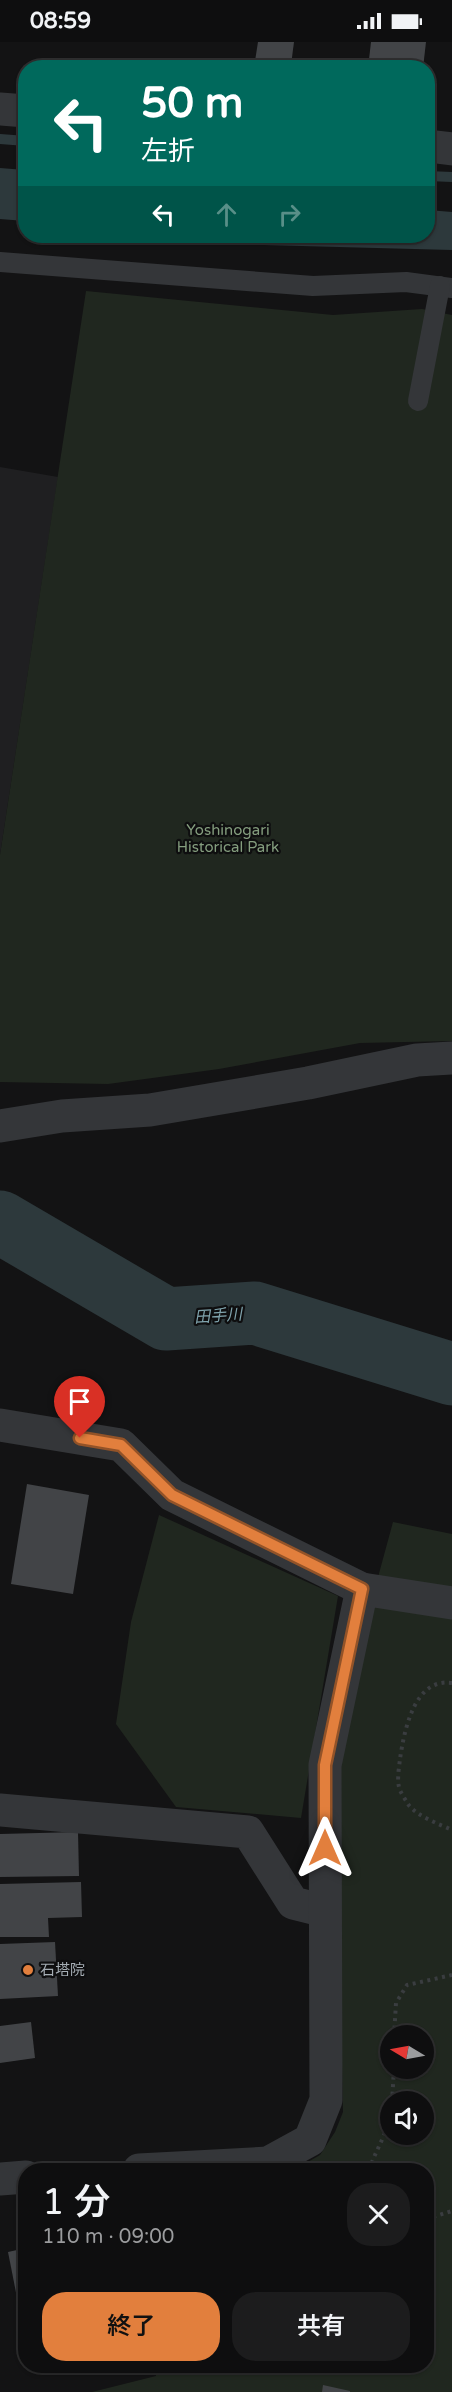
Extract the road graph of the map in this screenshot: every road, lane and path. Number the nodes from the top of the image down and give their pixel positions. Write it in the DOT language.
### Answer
graph roads {
  1 [pos="0,109"];
  2 [pos="18,110"];
  3 [pos="435,147"];
  4 [pos="452,148"];
  5 [pos="0,262"];
  6 [pos="446,287"];
  7 [pos="418,401"];
  8 [pos="452,1058"];
  9 [pos="0,1126"];
  10 [pos="0,1425"];
  11 [pos="362,1589"];
  12 [pos="452,1603"];
  13 [pos="452,1683"];
  14 [pos="0,1810"];
  15 [pos="452,1830"];
  16 [pos="326,1911"];
  17 [pos="452,1975"];
  18 [pos="394,2025"];
  19 [pos="380,2145"];
  20 [pos="268,2163"];
  21 [pos="371,2163"];
  22 [pos="18,2178"];
  23 [pos="0,2179"];
  24 [pos="452,2211"];
  25 [pos="434,2217"];
  1 -- 2 [label="street"];
  3 -- 4 [label="street"];
  5 -- 6 [label="lane"];
  6 -- 7 [label="lane"];
  8 -- 9 [label="street"];
  10 -- 11 [label="street"];
  11 -- 12 [label="street"];
  11 -- 16 [label="street"];
  13 -- 15 [label="path"];
  14 -- 16 [label="street"];
  16 -- 20 [label="street"];
  17 -- 18 [label="path"];
  19 -- 21 [label="path"];
  22 -- 23 [label="street"];
  24 -- 25 [label="path"];
}
